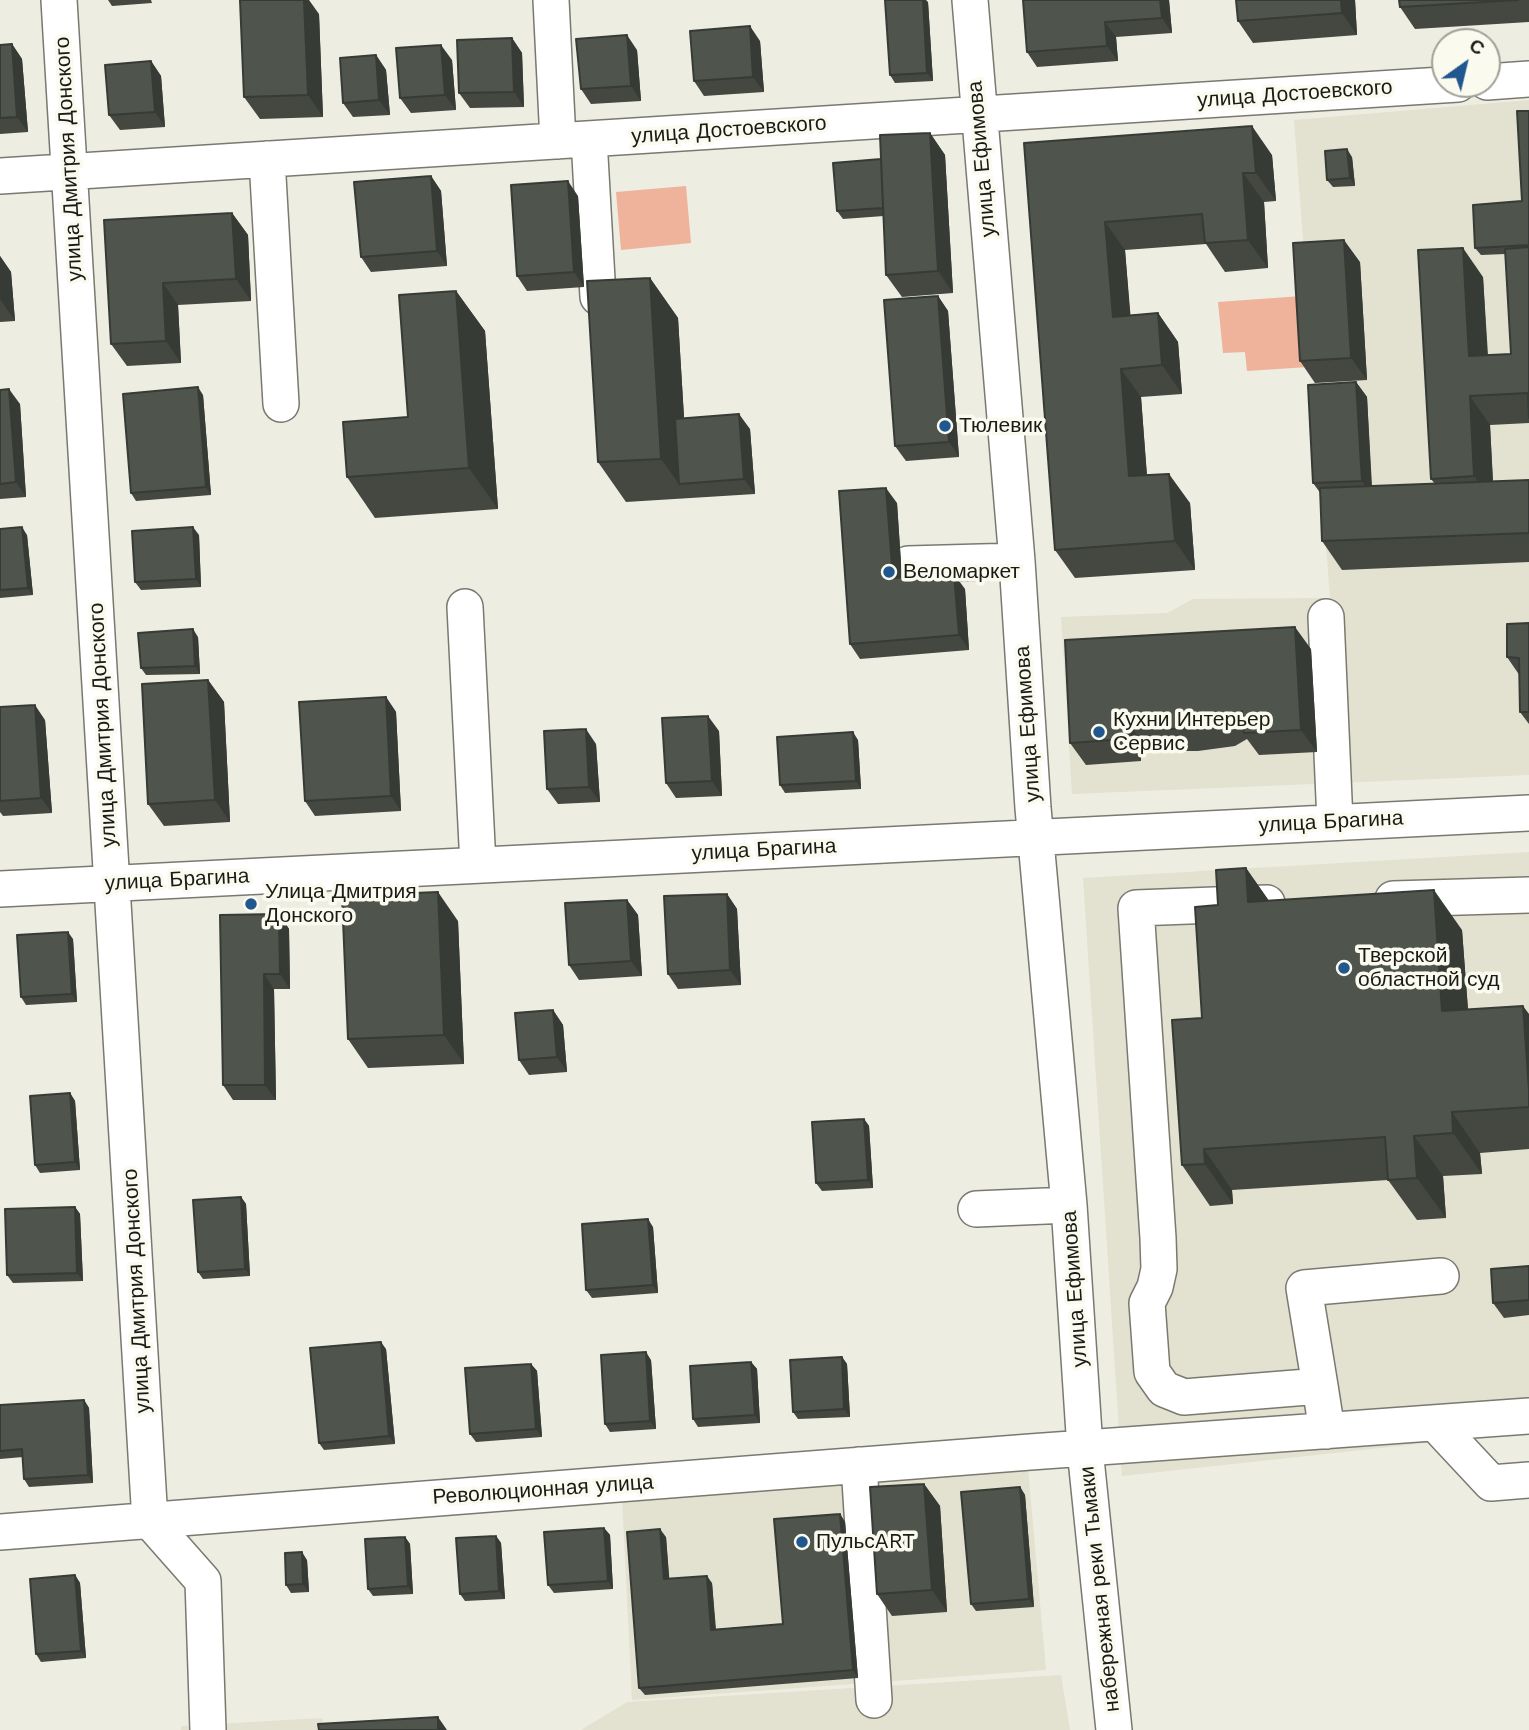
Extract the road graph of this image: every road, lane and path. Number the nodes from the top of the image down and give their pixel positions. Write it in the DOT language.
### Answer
graph roads {
  1 [pos="59,0"];
  2 [pos="551,0"];
  3 [pos="970,0"];
  4 [pos="1529,79"];
  5 [pos="1501,81"];
  6 [pos="1431,86"];
  7 [pos="978,114"];
  8 [pos="573,140"];
  9 [pos="267,159"];
  10 [pos="70,172"];
  11 [pos="0,176"];
  12 [pos="598,297"];
  13 [pos="281,404"];
  14 [pos="1017,561"];
  15 [pos="908,564"];
  16 [pos="466,607"];
  17 [pos="1326,617"];
  18 [pos="1529,813"];
  19 [pos="1335,822"];
  20 [pos="1036,836"];
  21 [pos="478,865"];
  22 [pos="113,884"];
  23 [pos="0,890"];
  24 [pos="1529,895"];
  25 [pos="1367,900"];
  26 [pos="1299,902"];
  27 [pos="1069,1205"];
  28 [pos="976,1209"];
  29 [pos="1441,1276"];
  30 [pos="1320,1386"];
  31 [pos="1529,1416"];
  32 [pos="1435,1423"];
  33 [pos="1327,1431"];
  34 [pos="1085,1449"];
  35 [pos="859,1465"];
  36 [pos="1529,1480"];
  37 [pos="150,1521"];
  38 [pos="0,1532"];
  39 [pos="874,1700"];
  40 [pos="208,1727"];
  41 [pos="1114,1730"];
  1 -- 10 [label="street, улица Дмитрия Донского"];
  2 -- 8 [label="street"];
  3 -- 7 [label="street, улица Ефимова"];
  4 -- 5 [label="street"];
  6 -- 7 [label="street, улица Достоевского"];
  7 -- 8 [label="street, улица Достоевского"];
  7 -- 14 [label="street, улица Ефимова"];
  8 -- 9 [label="street, улица Достоевского"];
  8 -- 12 [label="street"];
  9 -- 10 [label="street, улица Достоевского"];
  9 -- 13 [label="street"];
  10 -- 11 [label="street, улица Достоевского"];
  10 -- 22 [label="street, улица Дмитрия Донского"];
  14 -- 15 [label="street"];
  14 -- 20 [label="street, улица Ефимова"];
  16 -- 21 [label="street"];
  17 -- 19 [label="street"];
  18 -- 19 [label="street, улица Брагина"];
  19 -- 20 [label="street, улица Брагина"];
  20 -- 21 [label="street, улица Брагина"];
  20 -- 27 [label="street, улица Ефимова"];
  21 -- 22 [label="street, улица Брагина"];
  22 -- 23 [label="street, улица Брагина"];
  22 -- 37 [label="street, улица Дмитрия Донского"];
  24 -- 25 [label="street"];
  26 -- 30 [label="street"];
  27 -- 28 [label="street"];
  27 -- 34 [label="street, улица Ефимова"];
  29 -- 30 [label="street"];
  30 -- 33 [label="street"];
  31 -- 32 [label="street, Революционная улица"];
  32 -- 33 [label="street, Революционная улица"];
  32 -- 36 [label="street"];
  33 -- 34 [label="street, Революционная улица"];
  34 -- 35 [label="street, Революционная улица"];
  34 -- 41 [label="street, набережная реки Тьмаки"];
  35 -- 37 [label="street, Революционная улица"];
  35 -- 39 [label="street"];
  37 -- 38 [label="street, Революционная улица"];
  37 -- 40 [label="street"];
}
